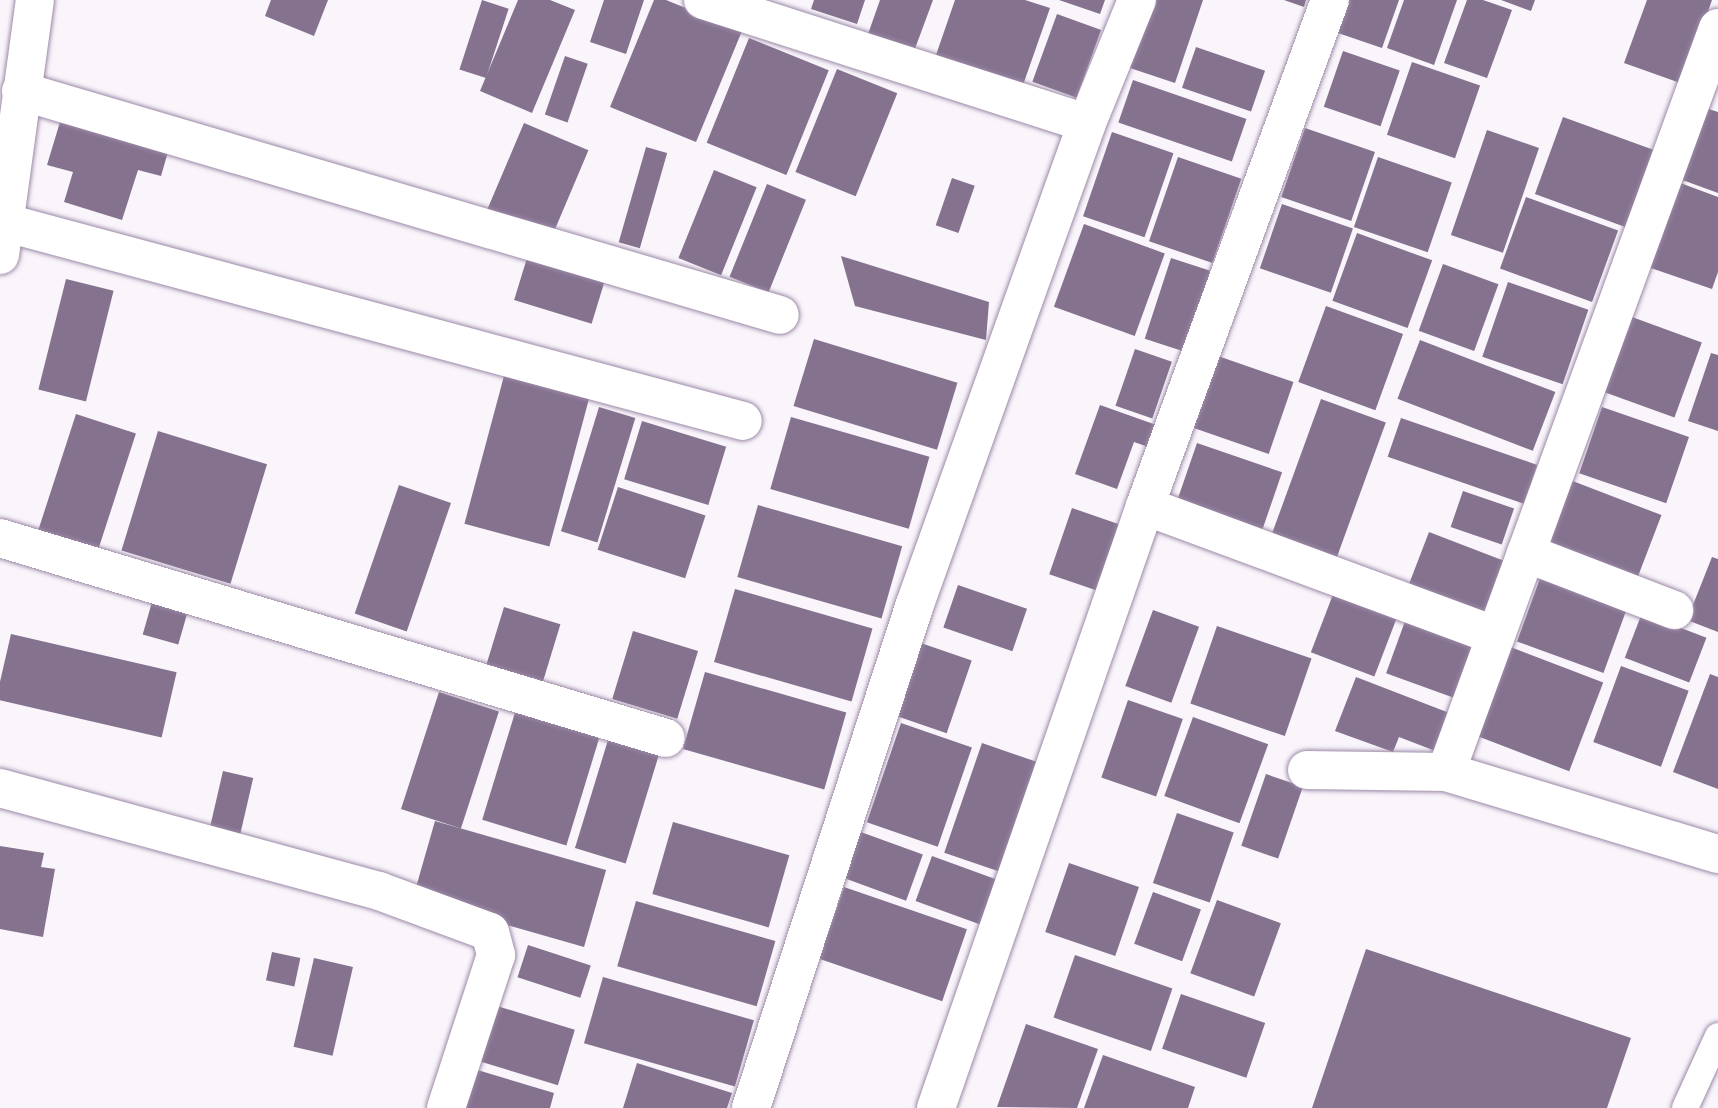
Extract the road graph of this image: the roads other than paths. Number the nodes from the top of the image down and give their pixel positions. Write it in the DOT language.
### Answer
graph roads {
  1 [pos="35,0"];
  2 [pos="703,0"];
  3 [pos="1137,0"];
  4 [pos="1330,0"];
  5 [pos="1718,27"];
  6 [pos="21,91"];
  7 [pos="1087,123"];
  8 [pos="2,239"];
  9 [pos="780,315"];
  10 [pos="743,421"];
  11 [pos="1145,506"];
  12 [pos="0,538"];
  13 [pos="1526,553"];
  14 [pos="1674,610"];
  15 [pos="1496,636"];
  16 [pos="666,738"];
  17 [pos="1307,770"];
  18 [pos="1446,772"];
  19 [pos="0,788"];
  20 [pos="1718,854"];
  21 [pos="1718,1036"];
  22 [pos="446,1108"];
  23 [pos="751,1108"];
  24 [pos="936,1108"];
  25 [pos="1685,1108"];
  1 -- 6 [label="street"];
  2 -- 7 [label="street"];
  3 -- 7 [label="street"];
  4 -- 11 [label="street"];
  5 -- 13 [label="street"];
  6 -- 8 [label="street"];
  6 -- 9 [label="street"];
  7 -- 23 [label="street"];
  8 -- 10 [label="street"];
  11 -- 15 [label="street"];
  11 -- 24 [label="street"];
  12 -- 16 [label="street"];
  13 -- 14 [label="street"];
  13 -- 15 [label="street"];
  15 -- 18 [label="street"];
  17 -- 18 [label="street"];
  18 -- 20 [label="street"];
  19 -- 22 [label="street"];
  21 -- 25 [label="lane"];
}
